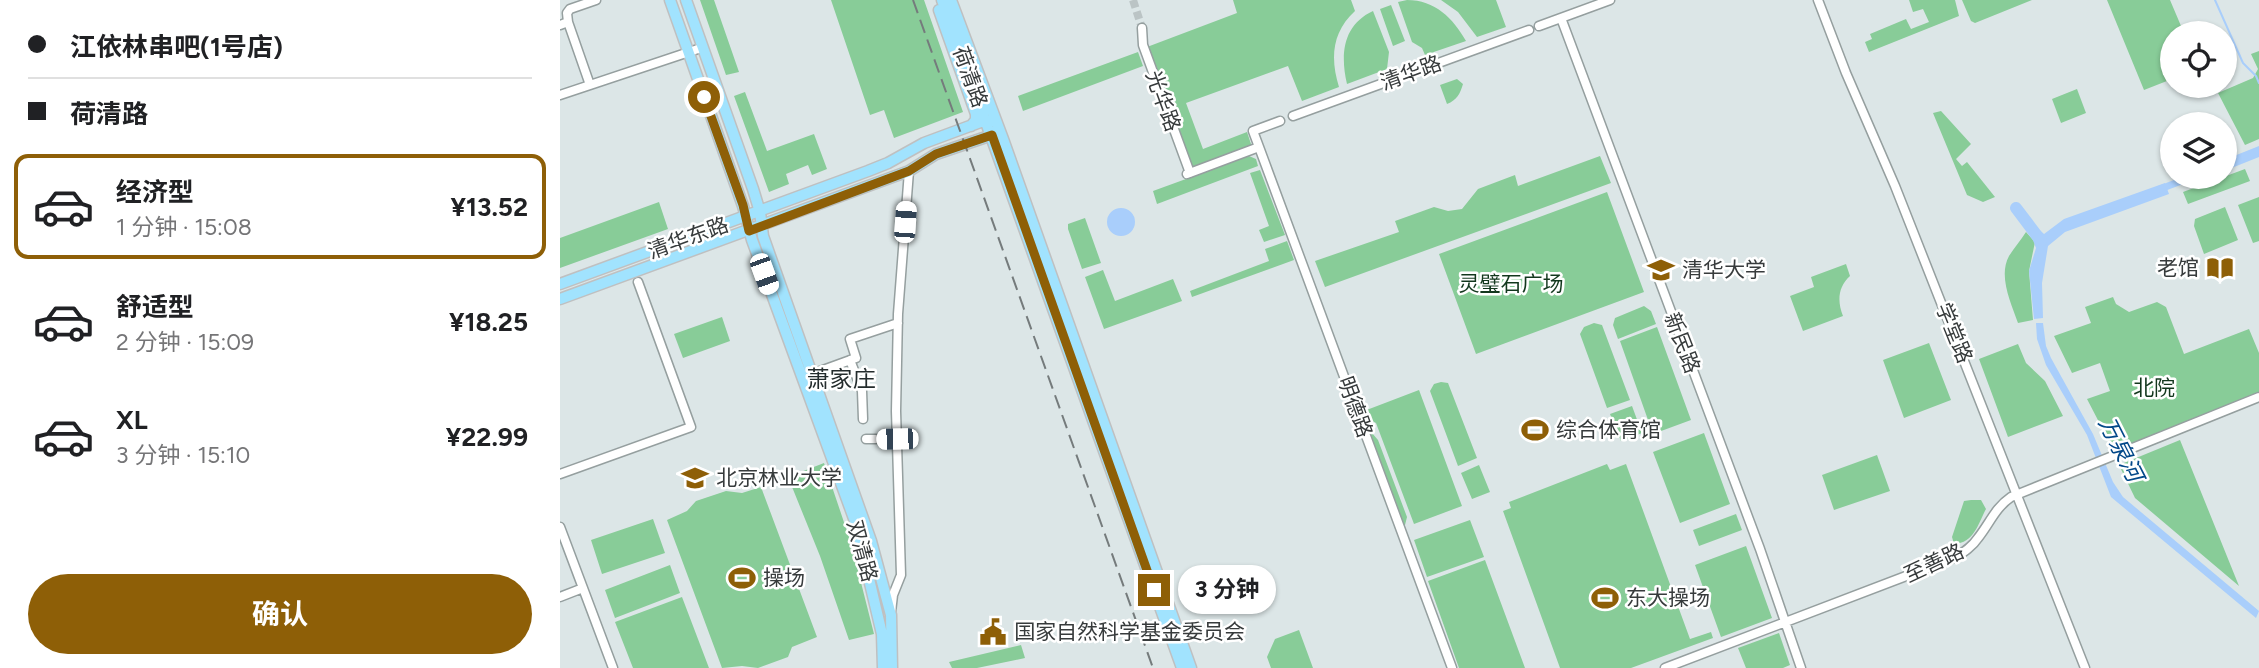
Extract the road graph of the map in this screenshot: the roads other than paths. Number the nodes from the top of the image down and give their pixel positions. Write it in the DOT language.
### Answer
graph roads {
  1 [pos="596,0"];
  2 [pos="670,0"];
  3 [pos="686,0"];
  4 [pos="936,0"];
  5 [pos="942,0"];
  6 [pos="951,0"];
  7 [pos="1610,0"];
  8 [pos="1818,0"];
  9 [pos="1561,18"];
  10 [pos="564,24"];
  11 [pos="1539,26"];
  12 [pos="1142,28"];
  13 [pos="1529,30"];
  14 [pos="701,48"];
  15 [pos="688,52"];
  16 [pos="590,85"];
  17 [pos="560,95"];
  18 [pos="1293,116"];
  19 [pos="986,120"];
  20 [pos="1280,121"];
  21 [pos="997,125"];
  22 [pos="971,126"];
  23 [pos="992,135"];
  24 [pos="1259,147"];
  25 [pos="909,171"];
  26 [pos="760,212"];
  27 [pos="746,216"];
  28 [pos="762,231"];
  29 [pos="751,236"];
  30 [pos="638,282"];
  31 [pos="560,284"];
  32 [pos="560,299"];
  33 [pos="898,323"];
  34 [pos="850,360"];
  35 [pos="812,374"];
  36 [pos="2259,397"];
  37 [pos="863,419"];
  38 [pos="866,439"];
  39 [pos="897,439"];
  40 [pos="560,474"];
  41 [pos="2018,494"];
  42 [pos="560,527"];
  43 [pos="583,588"];
  44 [pos="560,597"];
  45 [pos="891,615"];
  46 [pos="1785,623"];
  47 [pos="612,668"];
  48 [pos="883,668"];
  49 [pos="892,668"];
  50 [pos="1182,668"];
  51 [pos="1191,668"];
  52 [pos="1452,668"];
  53 [pos="1665,668"];
  54 [pos="1801,668"];
  55 [pos="2085,668"];
  1 -- 10 [label="street"];
  2 -- 15 [label="main road, 双清路"];
  3 -- 14 [label="main road, 双清路"];
  4 -- 22 [label="main road"];
  5 -- 19 [label="main road, 荷清路"];
  6 -- 21 [label="main road, 荷清路"];
  7 -- 9 [label="street"];
  8 -- 41 [label="street, 学堂路"];
  9 -- 11 [label="street"];
  9 -- 46 [label="street, 新民路"];
  10 -- 16 [label="street"];
  12 -- 24 [label="street, 光华路"];
  13 -- 18 [label="street, 清华路"];
  14 -- 15 [label="street"];
  14 -- 26 [label="main road, 双清路"];
  15 -- 16 [label="street"];
  15 -- 27 [label="main road, 双清路"];
  16 -- 17 [label="street"];
  19 -- 21 [label="main road"];
  19 -- 22 [label="main road, 清华东路"];
  19 -- 23 [label="main road, 荷清路"];
  20 -- 24 [label="street"];
  21 -- 23 [label="main road"];
  21 -- 51 [label="main road, 荷清路"];
  22 -- 26 [label="main road, 清华东路"];
  23 -- 25 [label="main road, 清华东路"];
  23 -- 50 [label="main road, 荷清路"];
  24 -- 52 [label="street, 明德路"];
  25 -- 28 [label="main road, 清华东路"];
  25 -- 33 [label="street, 双清路"];
  26 -- 27 [label="main road, 清华东路"];
  26 -- 28 [label="main road, 双清路"];
  27 -- 29 [label="main road, 双清路"];
  27 -- 31 [label="main road, 清华东路"];
  28 -- 29 [label="main road, 清华东路"];
  28 -- 35 [label="main road, 双清路"];
  29 -- 32 [label="main road, 清华东路"];
  29 -- 48 [label="main road, 双清路"];
  30 -- 40 [label="street"];
  33 -- 34 [label="street"];
  33 -- 39 [label="street, 双清路"];
  34 -- 35 [label="street"];
  34 -- 37 [label="street"];
  35 -- 45 [label="main road, 双清路"];
  36 -- 41 [label="street, 至善路"];
  38 -- 39 [label="street"];
  39 -- 45 [label="street, 双清路"];
  41 -- 46 [label="street, 至善路"];
  41 -- 55 [label="street, 学堂路"];
  42 -- 43 [label="street"];
  43 -- 44 [label="street"];
  43 -- 47 [label="street"];
  45 -- 49 [label="main road, 双清路"];
  46 -- 53 [label="street, 至善路"];
  46 -- 54 [label="street, 新民路"];
}
